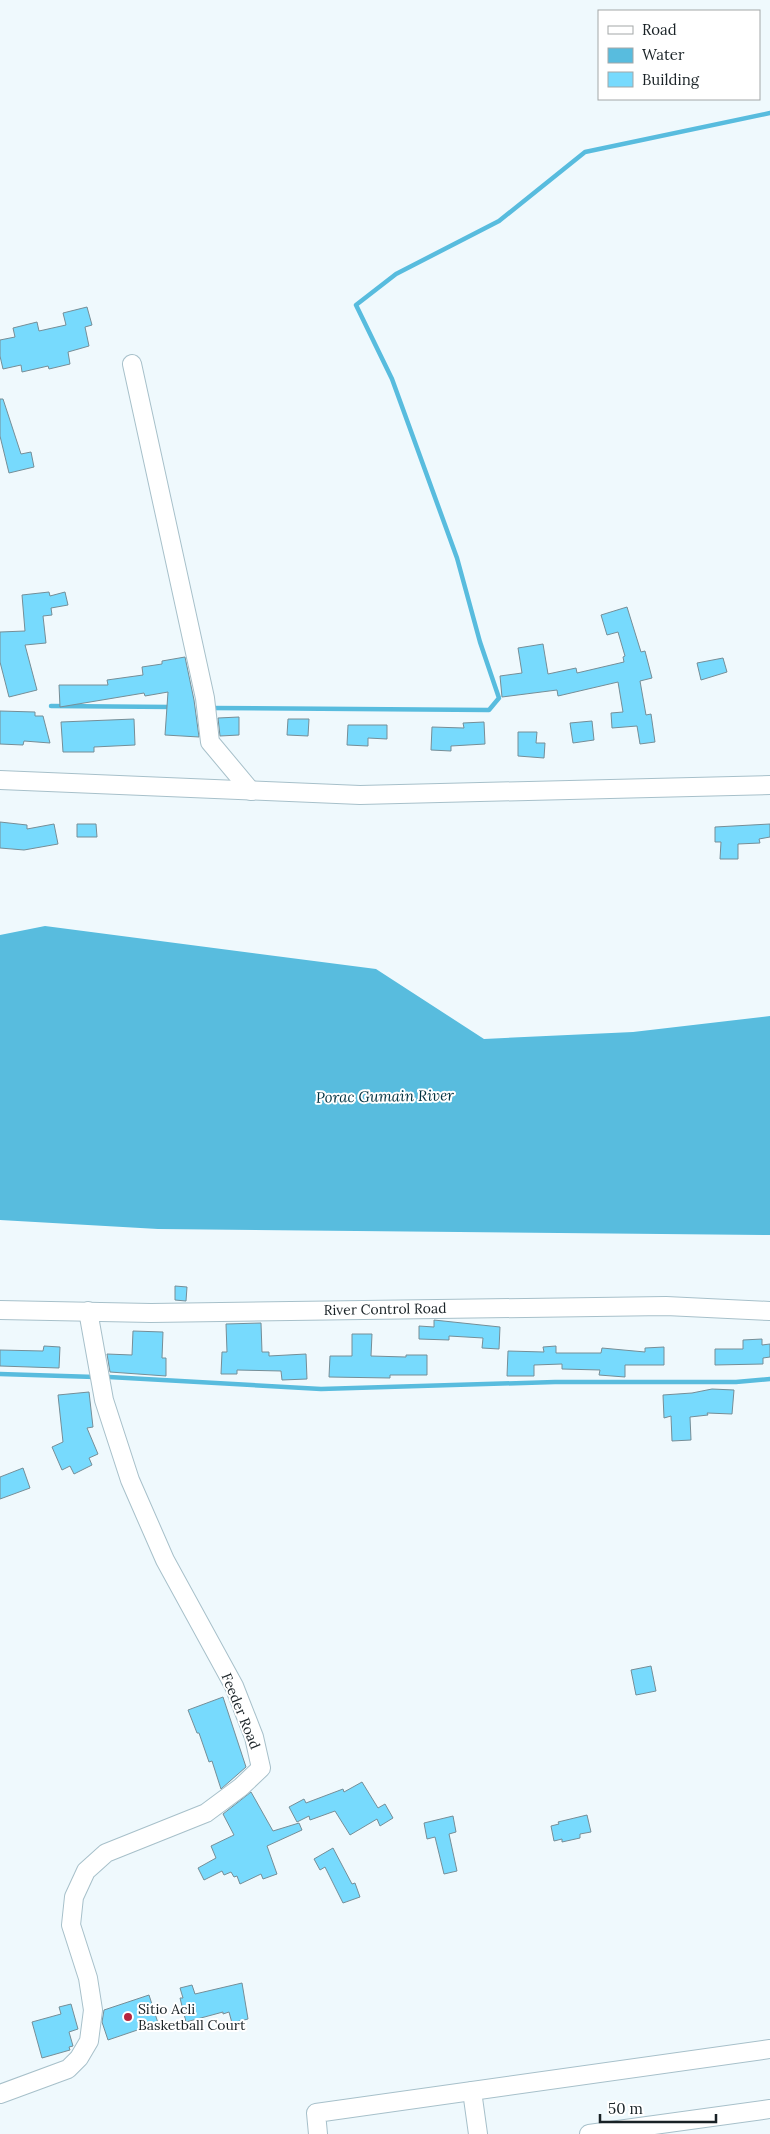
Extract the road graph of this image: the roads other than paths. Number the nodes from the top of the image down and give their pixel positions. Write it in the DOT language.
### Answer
graph roads {
  1 [pos="132,364"];
  2 [pos="4,776"];
  3 [pos="770,785"];
  4 [pos="251,791"];
  5 [pos="0,1310"];
  6 [pos="88,1311"];
  7 [pos="770,1311"];
  8 [pos="770,2049"];
  9 [pos="472,2091"];
  10 [pos="0,2094"];
  11 [pos="770,2109"];
  12 [pos="318,2134"];
  13 [pos="478,2134"];
  14 [pos="589,2134"];
  1 -- 4 [label="street"];
  2 -- 4 [label="street"];
  3 -- 4 [label="street"];
  5 -- 6 [label="street, River Control Road"];
  6 -- 7 [label="street, River Control Road"];
  6 -- 10 [label="street, Feeder Road"];
  8 -- 9 [label="street"];
  9 -- 12 [label="street"];
  9 -- 13 [label="street"];
  11 -- 14 [label="street"];
}
